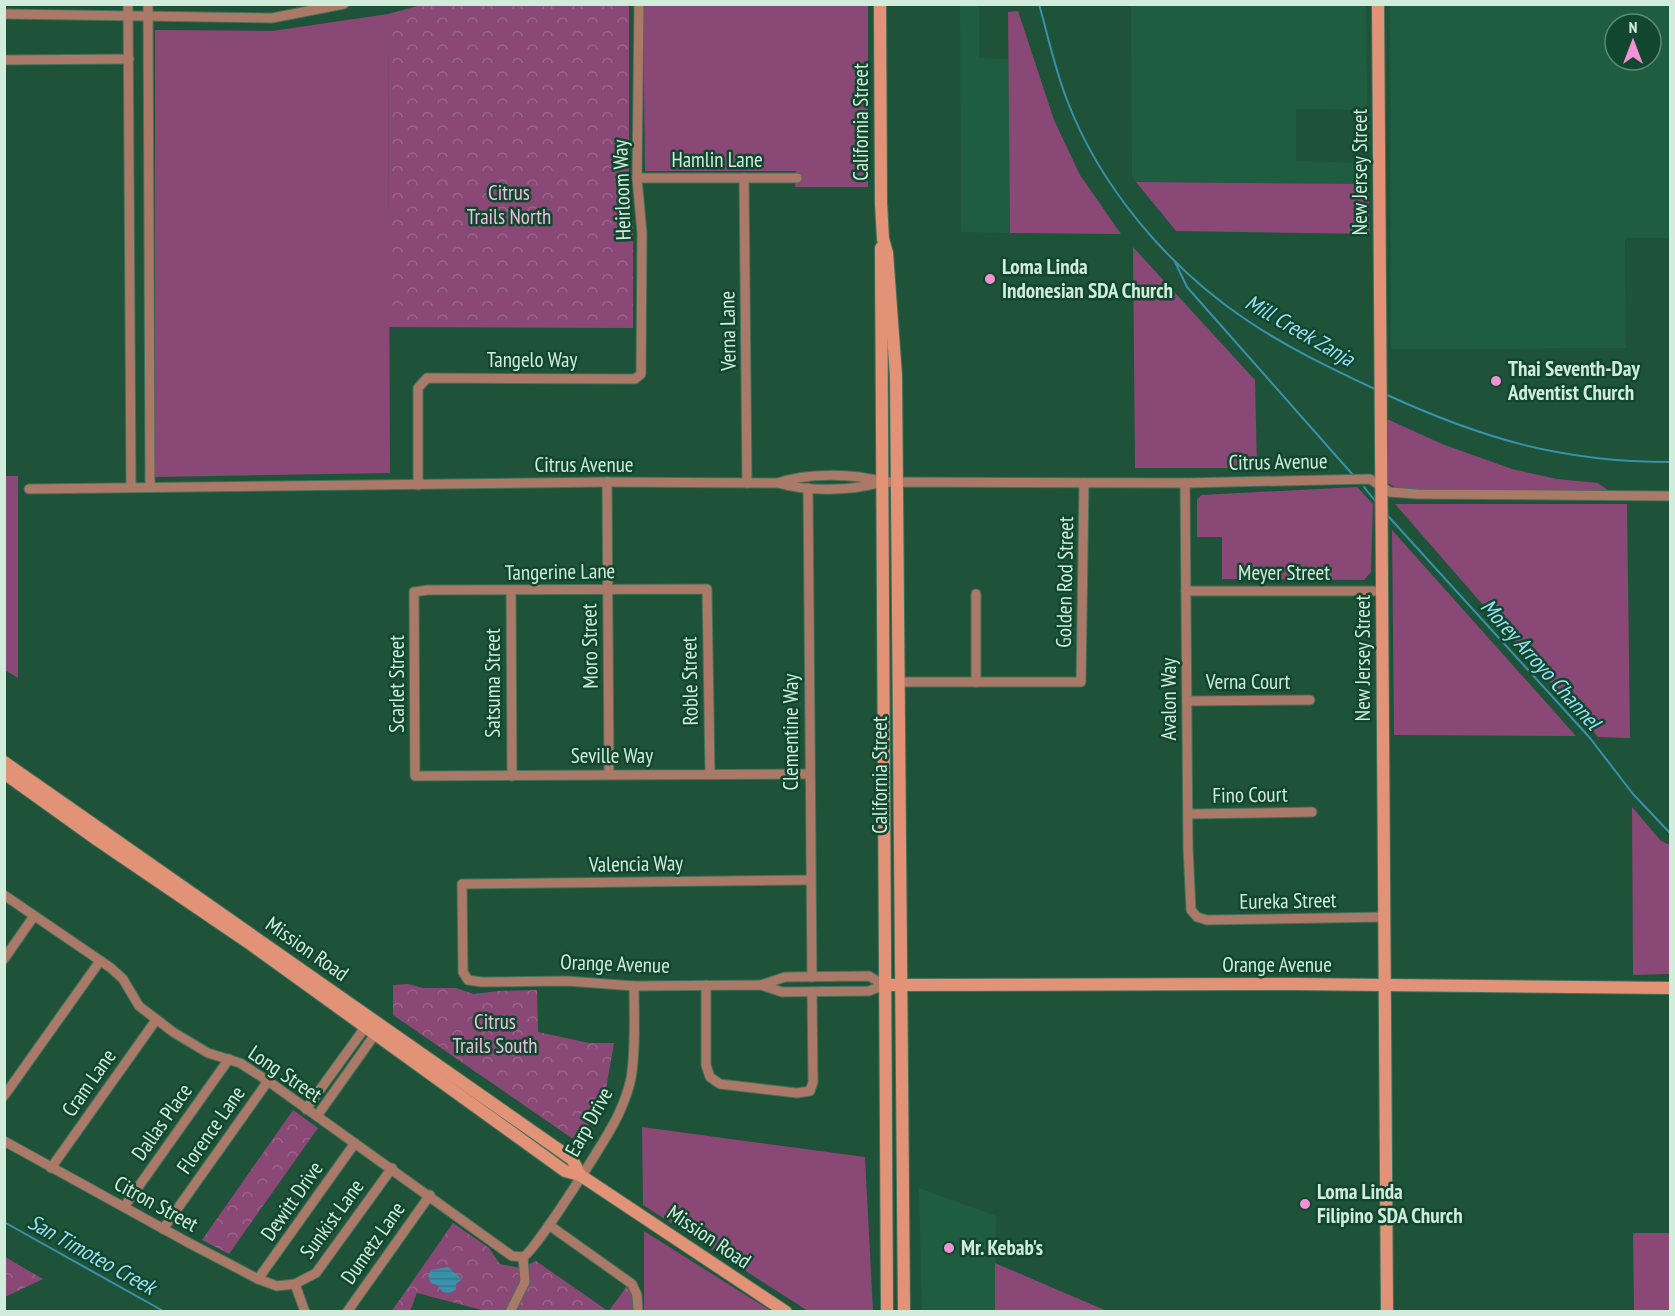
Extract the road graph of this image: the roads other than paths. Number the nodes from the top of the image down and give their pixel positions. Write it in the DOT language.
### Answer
graph roads {
  1 [pos="128,4"];
  2 [pos="148,4"];
  3 [pos="344,4"];
  4 [pos="639,4"];
  5 [pos="880,4"];
  6 [pos="1378,4"];
  7 [pos="4,14"];
  8 [pos="128,15"];
  9 [pos="148,16"];
  10 [pos="129,59"];
  11 [pos="4,60"];
  12 [pos="638,178"];
  13 [pos="744,178"];
  14 [pos="797,178"];
  15 [pos="883,238"];
  16 [pos="130,246"];
  17 [pos="148,246"];
  18 [pos="641,374"];
  19 [pos="607,482"];
  20 [pos="882,482"];
  21 [pos="896,482"];
  22 [pos="747,483"];
  23 [pos="778,483"];
  24 [pos="1084,483"];
  25 [pos="1185,483"];
  26 [pos="418,485"];
  27 [pos="131,487"];
  28 [pos="150,487"];
  29 [pos="1381,487"];
  30 [pos="808,488"];
  31 [pos="29,489"];
  32 [pos="1671,496"];
  33 [pos="707,588"];
  34 [pos="608,589"];
  35 [pos="511,591"];
  36 [pos="1186,591"];
  37 [pos="1382,591"];
  38 [pos="414,592"];
  39 [pos="976,594"];
  40 [pos="899,682"];
  41 [pos="976,682"];
  42 [pos="1187,700"];
  43 [pos="1310,700"];
  44 [pos="4,762"];
  45 [pos="4,773"];
  46 [pos="609,774"];
  47 [pos="710,774"];
  48 [pos="809,774"];
  49 [pos="415,776"];
  50 [pos="512,776"];
  51 [pos="1312,813"];
  52 [pos="1188,814"];
  53 [pos="810,880"];
  54 [pos="4,895"];
  55 [pos="1194,914"];
  56 [pos="34,916"];
  57 [pos="1384,917"];
  58 [pos="4,958"];
  59 [pos="100,961"];
  60 [pos="812,977"];
  61 [pos="468,980"];
  62 [pos="706,985"];
  63 [pos="760,985"];
  64 [pos="884,985"];
  65 [pos="899,985"];
  66 [pos="1384,985"];
  67 [pos="634,986"];
  68 [pos="1671,988"];
  69 [pos="812,992"];
  70 [pos="156,1020"];
  71 [pos="374,1026"];
  72 [pos="229,1059"];
  73 [pos="333,1072"];
  74 [pos="343,1079"];
  75 [pos="268,1081"];
  76 [pos="4,1096"];
  77 [pos="306,1109"];
  78 [pos="317,1116"];
  79 [pos="4,1141"];
  80 [pos="356,1143"];
  81 [pos="51,1168"];
  82 [pos="392,1168"];
  83 [pos="580,1175"];
  84 [pos="430,1195"];
  85 [pos="124,1207"];
  86 [pos="549,1225"];
  87 [pos="163,1229"];
  88 [pos="523,1257"];
  89 [pos="887,1274"];
  90 [pos="903,1274"];
  91 [pos="258,1279"];
  92 [pos="295,1284"];
  93 [pos="305,1311"];
  94 [pos="347,1311"];
  95 [pos="510,1311"];
  96 [pos="638,1311"];
  97 [pos="786,1311"];
  98 [pos="887,1311"];
  99 [pos="904,1311"];
  100 [pos="1387,1311"];
  1 -- 8 [label="street"];
  2 -- 9 [label="street"];
  3 -- 9 [label="street"];
  4 -- 12 [label="street, Heirloom Way"];
  5 -- 15 [label="street, California Street"];
  6 -- 29 [label="street, New Jersey Street"];
  7 -- 8 [label="street"];
  8 -- 9 [label="street"];
  8 -- 10 [label="street"];
  9 -- 17 [label="street"];
  10 -- 11 [label="street"];
  10 -- 16 [label="street"];
  12 -- 13 [label="street, Hamlin Lane"];
  12 -- 18 [label="street, Heirloom Way"];
  13 -- 14 [label="street, Hamlin Lane"];
  13 -- 22 [label="street, Verna Lane"];
  15 -- 20 [label="street, California Street"];
  15 -- 21 [label="street, California Street"];
  16 -- 17 [label="street"];
  16 -- 27 [label="street"];
  17 -- 28 [label="street"];
  18 -- 26 [label="street, Tangelo Way"];
  19 -- 22 [label="street, Citrus Avenue"];
  19 -- 26 [label="street, Citrus Avenue"];
  19 -- 34 [label="street, Moro Street"];
  20 -- 21 [label="street, Citrus Avenue"];
  20 -- 23 [label="street, Citrus Avenue"];
  20 -- 30 [label="street, Citrus Avenue"];
  20 -- 64 [label="street, California Street"];
  21 -- 24 [label="street, Citrus Avenue"];
  21 -- 40 [label="street, California Street"];
  22 -- 23 [label="street, Citrus Avenue"];
  23 -- 30 [label="street, Citrus Avenue"];
  24 -- 25 [label="street, Citrus Avenue"];
  24 -- 41 [label="street, Golden Rod Street"];
  25 -- 29 [label="street, Citrus Avenue"];
  25 -- 36 [label="street, Avalon Way"];
  26 -- 28 [label="street, Citrus Avenue"];
  27 -- 28 [label="street, Citrus Avenue"];
  27 -- 31 [label="street, Citrus Avenue"];
  29 -- 32 [label="street, Citrus Avenue"];
  29 -- 37 [label="street, New Jersey Street"];
  30 -- 48 [label="street, Clementine Way"];
  33 -- 34 [label="street, Tangerine Lane"];
  33 -- 47 [label="street, Roble Street"];
  34 -- 35 [label="street, Tangerine Lane"];
  34 -- 46 [label="street, Moro Street"];
  35 -- 38 [label="street, Tangerine Lane"];
  35 -- 50 [label="street, Satsuma Street"];
  36 -- 37 [label="street, Meyer Street"];
  36 -- 42 [label="street, Avalon Way"];
  37 -- 57 [label="street, New Jersey Street"];
  38 -- 49 [label="street, Scarlet Street"];
  39 -- 41 [label="street"];
  40 -- 41 [label="street"];
  40 -- 65 [label="street, California Street"];
  42 -- 43 [label="street, Verna Court"];
  42 -- 52 [label="street, Avalon Way"];
  44 -- 71 [label="street, Mission Road"];
  45 -- 71 [label="street, Mission Road"];
  46 -- 47 [label="street, Seville Way"];
  46 -- 50 [label="street, Seville Way"];
  47 -- 48 [label="street, Seville Way"];
  48 -- 53 [label="street, Clementine Way"];
  49 -- 50 [label="street, Seville Way"];
  51 -- 52 [label="street, Fino Court"];
  52 -- 55 [label="street, Avalon Way"];
  53 -- 60 [label="street, Clementine Way"];
  53 -- 61 [label="street, Valencia Way"];
  54 -- 56 [label="street, Long Street"];
  55 -- 57 [label="street, Eureka Street"];
  56 -- 58 [label="street"];
  56 -- 59 [label="street, Long Street"];
  57 -- 66 [label="street, New Jersey Street"];
  59 -- 70 [label="street, Long Street"];
  59 -- 76 [label="street"];
  60 -- 63 [label="street, Orange Avenue"];
  60 -- 64 [label="street, Orange Avenue"];
  61 -- 67 [label="street, Orange Avenue"];
  62 -- 63 [label="street, Orange Avenue"];
  62 -- 67 [label="street, Orange Avenue"];
  62 -- 69 [label="street"];
  63 -- 69 [label="street, Orange Avenue"];
  64 -- 65 [label="street, Orange Avenue"];
  64 -- 69 [label="street, Orange Avenue"];
  64 -- 89 [label="street, California Street"];
  65 -- 66 [label="street, Orange Avenue"];
  65 -- 90 [label="street, California Street"];
  66 -- 68 [label="street, Orange Avenue"];
  66 -- 100 [label="street, New Jersey Street"];
  67 -- 83 [label="street, Earp Drive"];
  70 -- 72 [label="street, Long Street"];
  70 -- 81 [label="street, Cram Lane"];
  71 -- 73 [label="street"];
  71 -- 74 [label="street"];
  71 -- 83 [label="street, Mission Road"];
  72 -- 75 [label="street, Long Street"];
  72 -- 85 [label="street, Dallas Place"];
  73 -- 74 [label="street"];
  73 -- 77 [label="street"];
  74 -- 78 [label="street"];
  75 -- 77 [label="street, Long Street"];
  75 -- 87 [label="street, Florence Lane"];
  77 -- 78 [label="street, Long Street"];
  78 -- 80 [label="street, Long Street"];
  79 -- 81 [label="street, Citron Street"];
  80 -- 82 [label="street, Long Street"];
  80 -- 91 [label="street, Dewitt Drive"];
  81 -- 85 [label="street, Citron Street"];
  82 -- 84 [label="street, Long Street"];
  82 -- 92 [label="street, Sunkist Lane"];
  83 -- 86 [label="street, Earp Drive"];
  83 -- 97 [label="street, Mission Road"];
  84 -- 88 [label="street, Long Street"];
  84 -- 94 [label="street, Dumetz Lane"];
  85 -- 87 [label="street, Citron Street"];
  86 -- 88 [label="street, Earp Drive"];
  86 -- 96 [label="street"];
  87 -- 91 [label="street, Citron Street"];
  88 -- 95 [label="street"];
  89 -- 90 [label="street"];
  89 -- 98 [label="street, California Street"];
  90 -- 99 [label="street, California Street"];
  91 -- 92 [label="street, Citron Street"];
  92 -- 93 [label="street"];
}
